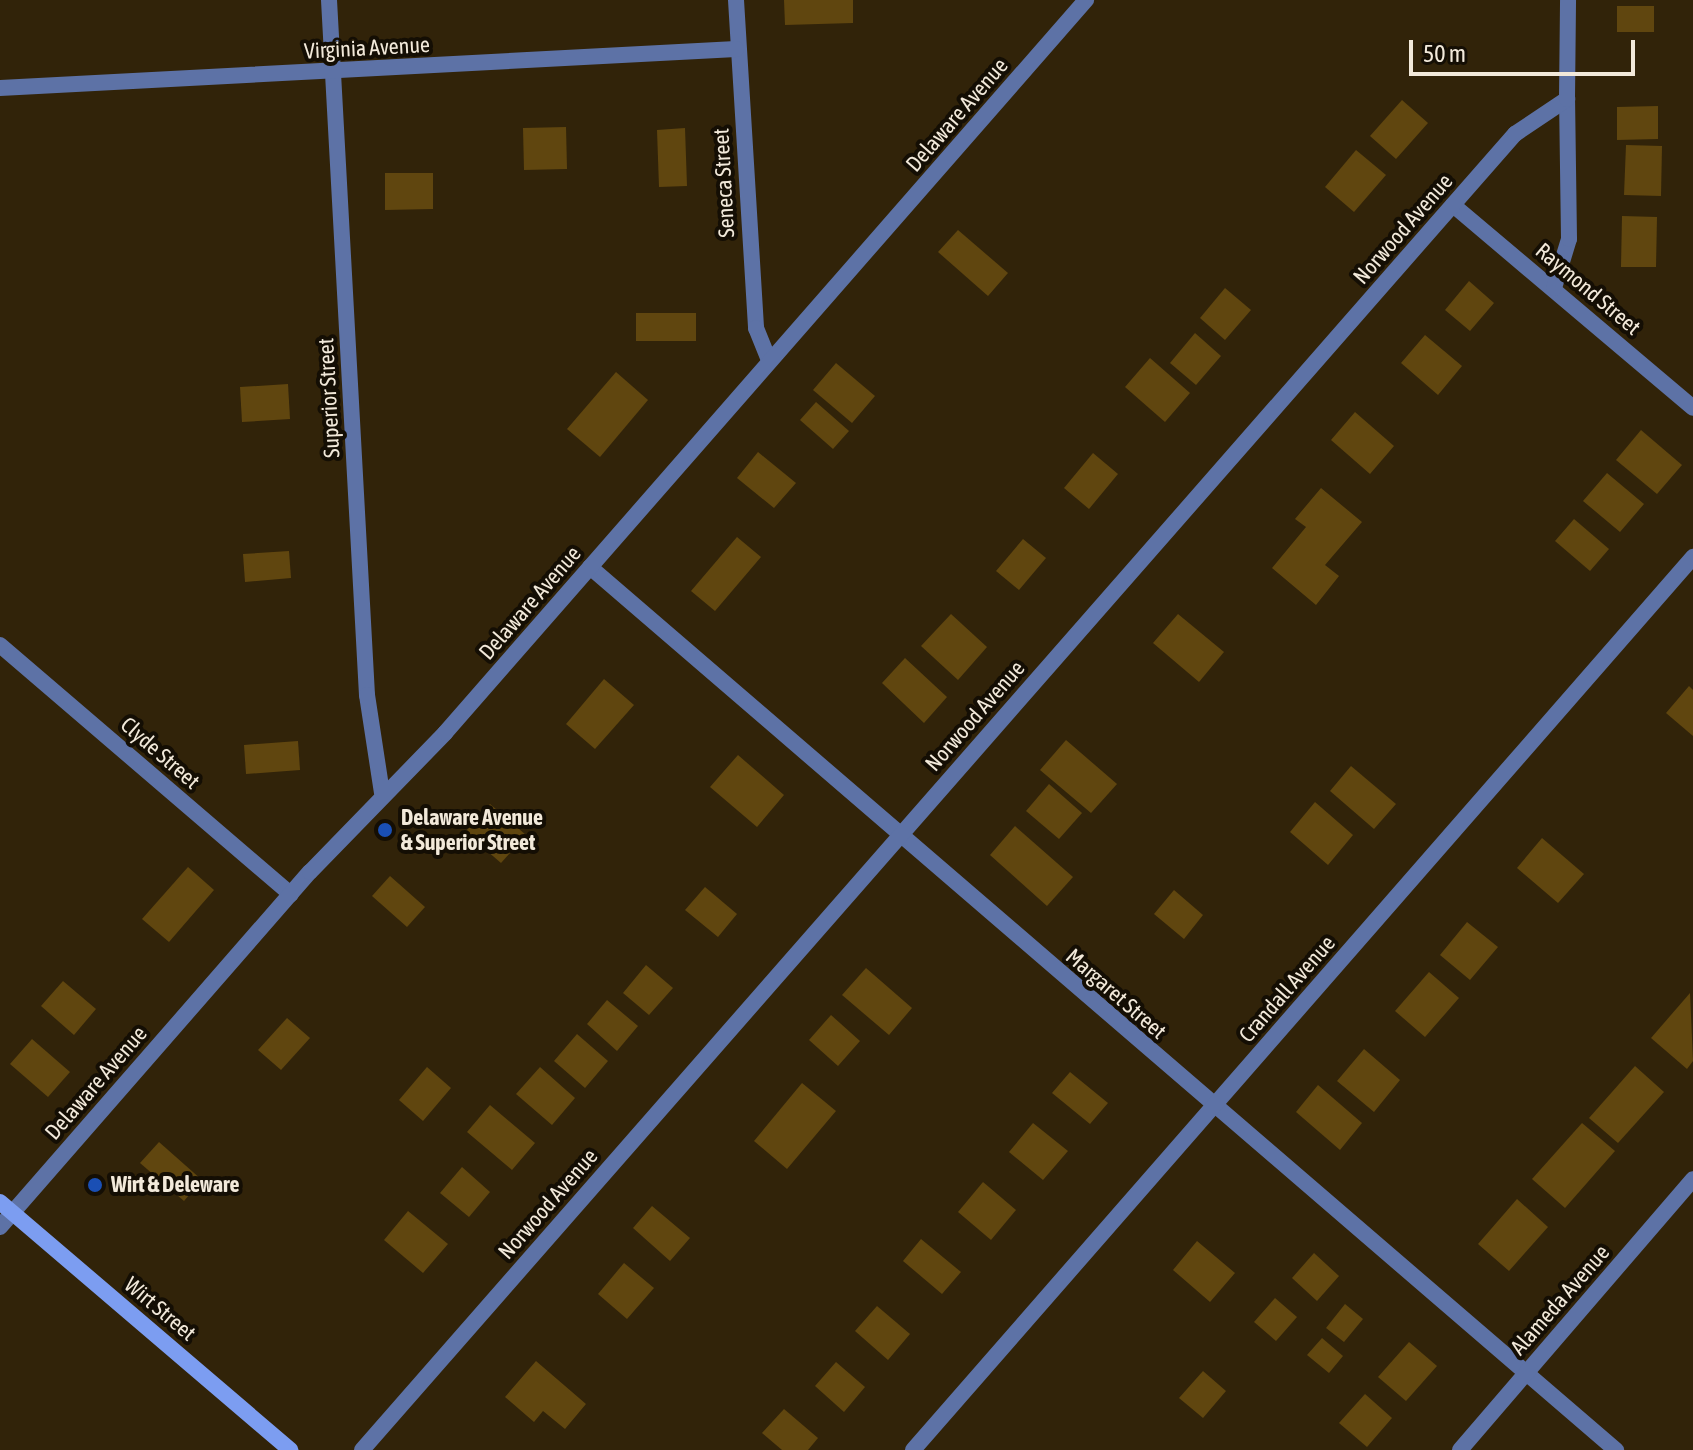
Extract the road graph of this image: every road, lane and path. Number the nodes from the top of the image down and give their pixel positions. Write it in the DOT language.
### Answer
graph roads {
  1 [pos="329,0"];
  2 [pos="736,0"];
  3 [pos="1086,0"];
  4 [pos="1568,0"];
  5 [pos="736,49"];
  6 [pos="333,71"];
  7 [pos="0,88"];
  8 [pos="1567,99"];
  9 [pos="1453,205"];
  10 [pos="1554,288"];
  11 [pos="769,361"];
  12 [pos="1693,408"];
  13 [pos="1693,557"];
  14 [pos="590,567"];
  15 [pos="0,645"];
  16 [pos="382,793"];
  17 [pos="898,836"];
  18 [pos="291,894"];
  19 [pos="1213,1107"];
  20 [pos="1693,1179"];
  21 [pos="6,1207"];
  22 [pos="0,1227"];
  23 [pos="1527,1374"];
  24 [pos="290,1450"];
  25 [pos="362,1450"];
  26 [pos="913,1450"];
  27 [pos="1460,1450"];
  28 [pos="1616,1450"];
  1 -- 6 [label="street, Superior Street"];
  2 -- 5 [label="street, Seneca Street"];
  3 -- 11 [label="street, Delaware Avenue"];
  4 -- 8 [label="street"];
  5 -- 6 [label="street, Virginia Avenue"];
  5 -- 11 [label="street, Seneca Street"];
  6 -- 7 [label="street, Virginia Avenue"];
  6 -- 16 [label="street, Superior Street"];
  8 -- 9 [label="street, Norwood Avenue"];
  8 -- 10 [label="street"];
  9 -- 10 [label="street, Raymond Street"];
  9 -- 17 [label="street, Norwood Avenue"];
  10 -- 12 [label="street, Raymond Street"];
  11 -- 14 [label="street, Delaware Avenue"];
  13 -- 19 [label="street, Crandall Avenue"];
  14 -- 16 [label="street, Delaware Avenue"];
  14 -- 17 [label="street, Margaret Street"];
  15 -- 18 [label="street, Clyde Street"];
  16 -- 18 [label="street, Delaware Avenue"];
  17 -- 19 [label="street, Margaret Street"];
  17 -- 25 [label="street, Norwood Avenue"];
  18 -- 21 [label="street, Delaware Avenue"];
  19 -- 23 [label="street, Margaret Street"];
  19 -- 26 [label="street, Crandall Avenue"];
  20 -- 23 [label="street, Alameda Avenue"];
  21 -- 22 [label="street, Delaware Avenue"];
  21 -- 24 [label="main road, Wirt Street"];
  23 -- 27 [label="street, Alameda Avenue"];
  23 -- 28 [label="street, Margaret Street"];
}
